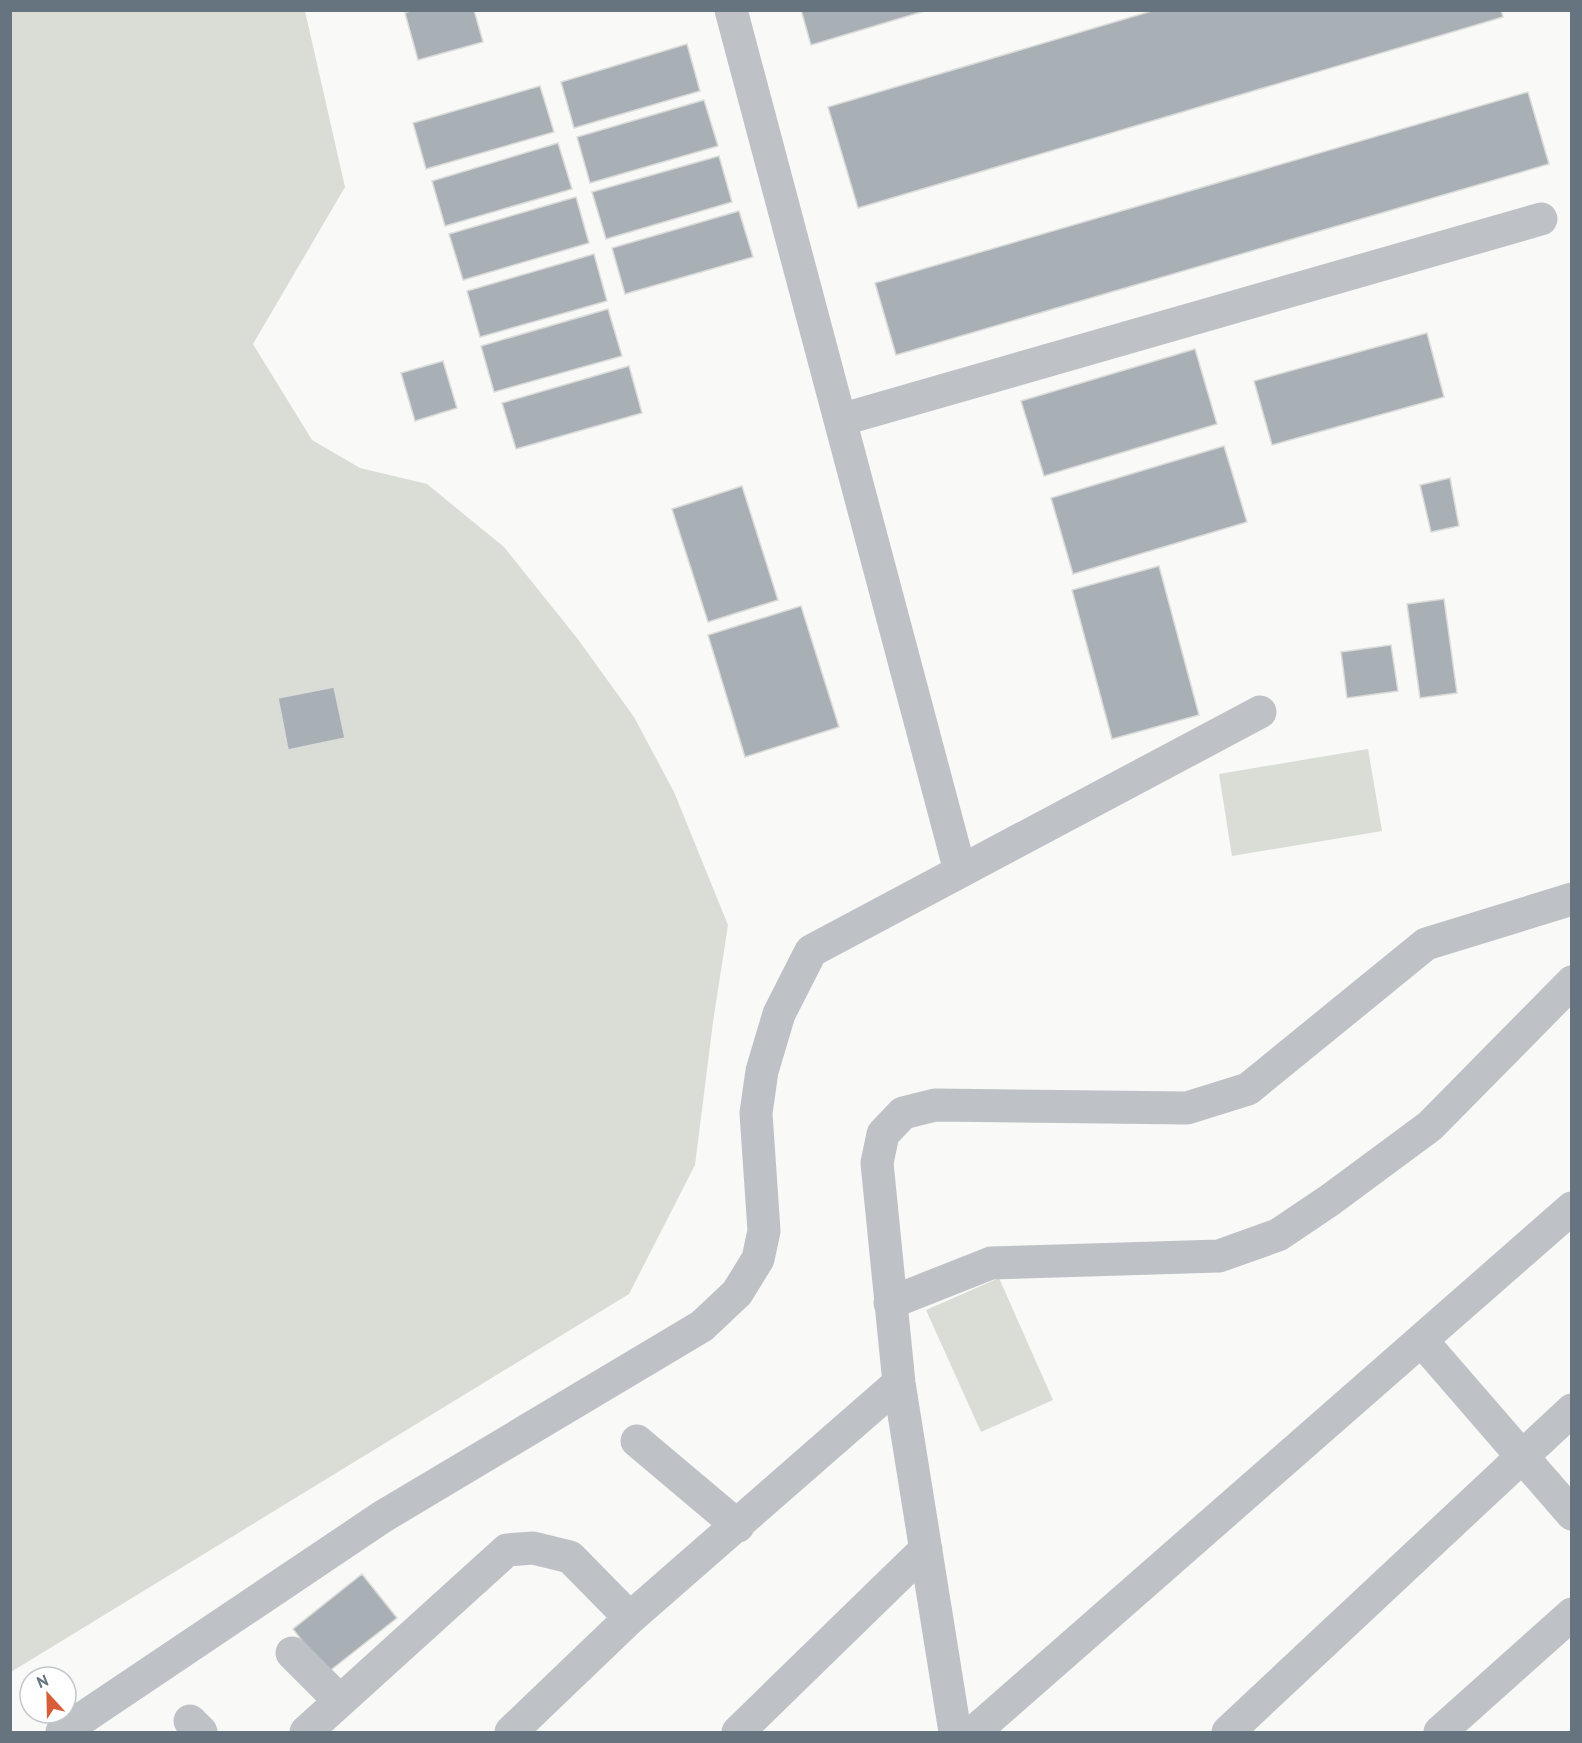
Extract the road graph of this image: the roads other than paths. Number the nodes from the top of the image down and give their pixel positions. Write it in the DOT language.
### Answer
graph roads {
  1 [pos="731,10"];
  2 [pos="1541,219"];
  3 [pos="840,420"];
  4 [pos="1260,712"];
  5 [pos="960,871"];
  6 [pos="1572,899"];
  7 [pos="1572,982"];
  8 [pos="1572,1208"];
  9 [pos="890,1303"];
  10 [pos="1422,1341"];
  11 [pos="899,1383"];
  12 [pos="1572,1410"];
  13 [pos="637,1441"];
  14 [pos="1521,1456"];
  15 [pos="1572,1514"];
  16 [pos="738,1526"];
  17 [pos="926,1549"];
  18 [pos="1572,1614"];
  19 [pos="630,1618"];
  20 [pos="292,1653"];
  21 [pos="340,1701"];
  22 [pos="62,1732"];
  23 [pos="306,1732"];
  24 [pos="511,1732"];
  25 [pos="738,1732"];
  26 [pos="955,1732"];
  27 [pos="974,1732"];
  28 [pos="1228,1732"];
  29 [pos="1440,1732"];
  1 -- 3 [label="street"];
  2 -- 3 [label="street"];
  3 -- 5 [label="street"];
  4 -- 5 [label="street"];
  5 -- 22 [label="street"];
  6 -- 9 [label="street"];
  7 -- 9 [label="street"];
  8 -- 10 [label="street"];
  9 -- 11 [label="street"];
  10 -- 14 [label="street"];
  10 -- 27 [label="street"];
  11 -- 16 [label="street"];
  11 -- 17 [label="street"];
  12 -- 14 [label="street"];
  13 -- 16 [label="street"];
  14 -- 15 [label="street"];
  14 -- 28 [label="street"];
  16 -- 19 [label="street"];
  17 -- 25 [label="street"];
  17 -- 26 [label="street"];
  18 -- 29 [label="street"];
  19 -- 21 [label="street"];
  19 -- 24 [label="street"];
  20 -- 21 [label="street"];
  21 -- 23 [label="street"];
}
